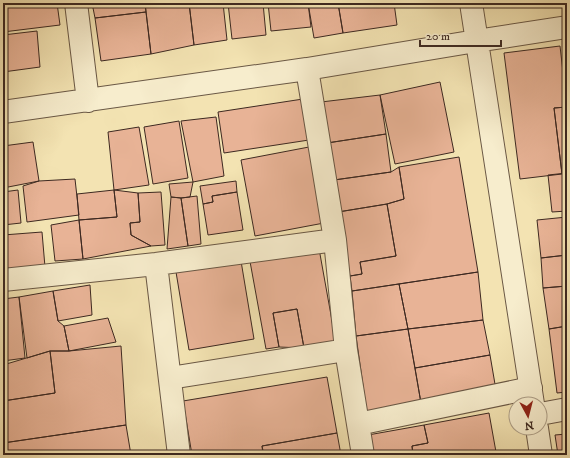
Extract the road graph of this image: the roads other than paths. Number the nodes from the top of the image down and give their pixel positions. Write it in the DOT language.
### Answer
graph roads {
  1 [pos="76,3"];
  2 [pos="471,3"];
  3 [pos="567,27"];
  4 [pos="476,41"];
  5 [pos="307,69"];
  6 [pos="88,101"];
  7 [pos="3,112"];
  8 [pos="335,240"];
  9 [pos="156,264"];
  10 [pos="3,280"];
  11 [pos="346,350"];
  12 [pos="170,378"];
  13 [pos="532,396"];
  14 [pos="508,400"];
  15 [pos="567,409"];
  16 [pos="548,413"];
  17 [pos="358,424"];
  18 [pos="538,436"];
  19 [pos="179,455"];
  20 [pos="363,455"];
  21 [pos="541,455"];
  1 -- 6 [label="street"];
  2 -- 4 [label="street"];
  3 -- 4 [label="street"];
  4 -- 5 [label="street"];
  4 -- 13 [label="street"];
  5 -- 6 [label="street"];
  5 -- 8 [label="street"];
  6 -- 7 [label="street"];
  8 -- 9 [label="street"];
  8 -- 11 [label="street"];
  9 -- 10 [label="street"];
  9 -- 12 [label="street"];
  11 -- 12 [label="street"];
  11 -- 17 [label="street"];
  12 -- 19 [label="street"];
  14 -- 17 [label="street"];
  15 -- 16 [label="street"];
  17 -- 20 [label="street"];
  18 -- 21 [label="street"];
}
